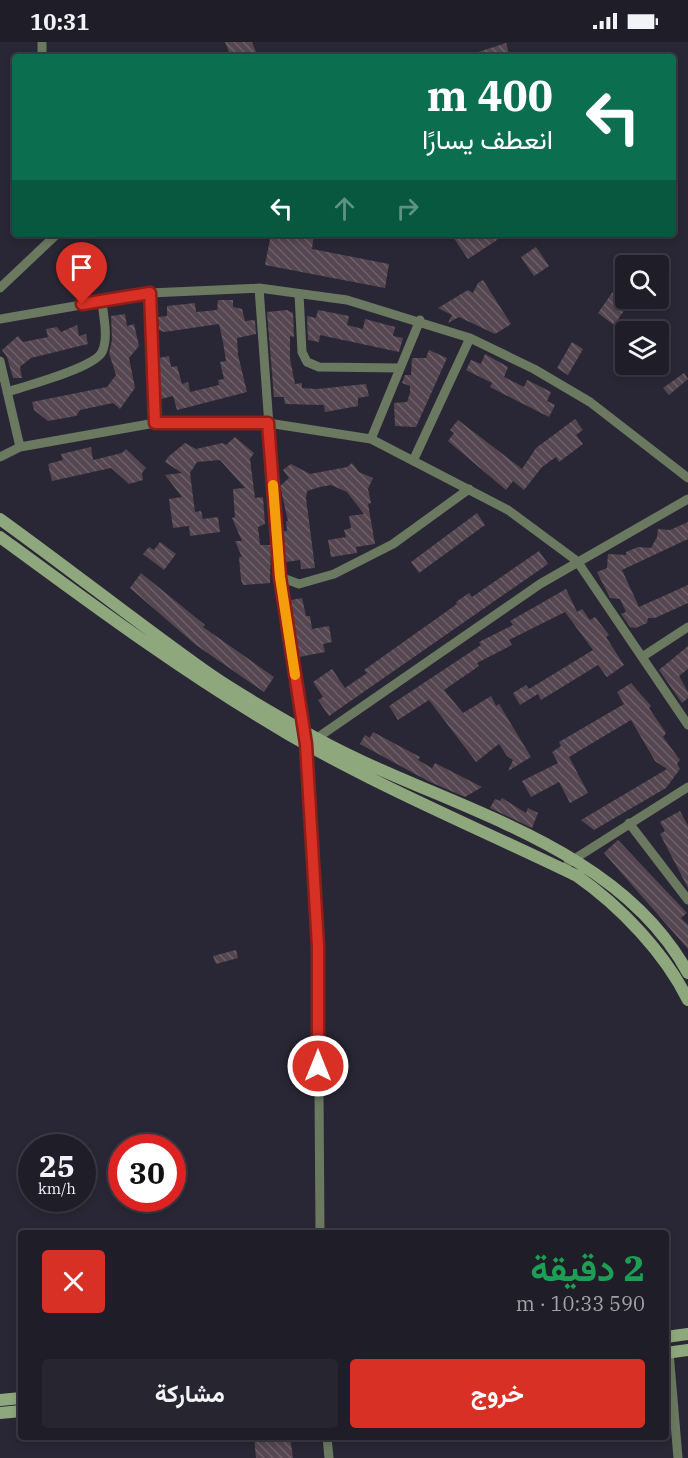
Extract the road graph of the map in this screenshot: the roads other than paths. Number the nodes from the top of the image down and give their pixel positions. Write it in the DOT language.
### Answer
graph roads {
  1 [pos="54,237"];
  2 [pos="0,288"];
  3 [pos="259,288"];
  4 [pos="150,293"];
  5 [pos="299,294"];
  6 [pos="102,300"];
  7 [pos="0,319"];
  8 [pos="420,320"];
  9 [pos="470,338"];
  10 [pos="1,368"];
  11 [pos="400,368"];
  12 [pos="7,392"];
  13 [pos="155,423"];
  14 [pos="268,423"];
  15 [pos="371,439"];
  16 [pos="20,447"];
  17 [pos="0,457"];
  18 [pos="413,461"];
  19 [pos="688,478"];
  20 [pos="469,489"];
  21 [pos="688,499"];
  22 [pos="0,519"];
  23 [pos="0,537"];
  24 [pos="577,561"];
  25 [pos="280,577"];
  26 [pos="688,627"];
  27 [pos="642,657"];
  28 [pos="688,725"];
  29 [pos="309,738"];
  30 [pos="688,787"];
  31 [pos="629,823"];
  32 [pos="574,858"];
  33 [pos="561,868"];
  34 [pos="688,900"];
  35 [pos="688,973"];
  36 [pos="688,1000"];
  37 [pos="320,1230"];
  38 [pos="688,1334"];
  39 [pos="669,1337"];
  40 [pos="688,1350"];
  41 [pos="669,1353"];
  42 [pos="669,1372"];
  43 [pos="18,1398"];
  44 [pos="0,1400"];
  45 [pos="18,1411"];
  46 [pos="0,1413"];
  47 [pos="327,1440"];
  48 [pos="329,1458"];
  49 [pos="678,1458"];
  1 -- 2 [label="street"];
  3 -- 4 [label="street"];
  3 -- 5 [label="street"];
  3 -- 14 [label="street"];
  4 -- 6 [label="street"];
  4 -- 13 [label="street"];
  5 -- 8 [label="street"];
  5 -- 11 [label="street"];
  6 -- 7 [label="street"];
  6 -- 12 [label="street"];
  8 -- 9 [label="street"];
  8 -- 11 [label="street"];
  9 -- 18 [label="street"];
  9 -- 19 [label="street"];
  10 -- 12 [label="street"];
  11 -- 15 [label="street"];
  12 -- 16 [label="street"];
  13 -- 14 [label="street"];
  13 -- 16 [label="street"];
  14 -- 15 [label="street"];
  14 -- 25 [label="street"];
  15 -- 18 [label="street"];
  16 -- 17 [label="street"];
  18 -- 20 [label="street"];
  20 -- 24 [label="street"];
  20 -- 25 [label="street"];
  21 -- 24 [label="street"];
  22 -- 29 [label="street"];
  23 -- 29 [label="street"];
  24 -- 27 [label="street"];
  24 -- 29 [label="street"];
  25 -- 29 [label="street"];
  26 -- 27 [label="street"];
  27 -- 28 [label="street"];
  29 -- 32 [label="street"];
  29 -- 33 [label="street"];
  29 -- 37 [label="street"];
  30 -- 31 [label="street"];
  31 -- 32 [label="street"];
  31 -- 34 [label="street"];
  32 -- 33 [label="street"];
  32 -- 35 [label="street"];
  33 -- 36 [label="street"];
  38 -- 39 [label="street"];
  40 -- 41 [label="street"];
  42 -- 49 [label="street"];
  43 -- 44 [label="street"];
  45 -- 46 [label="street"];
  47 -- 48 [label="street"];
}
